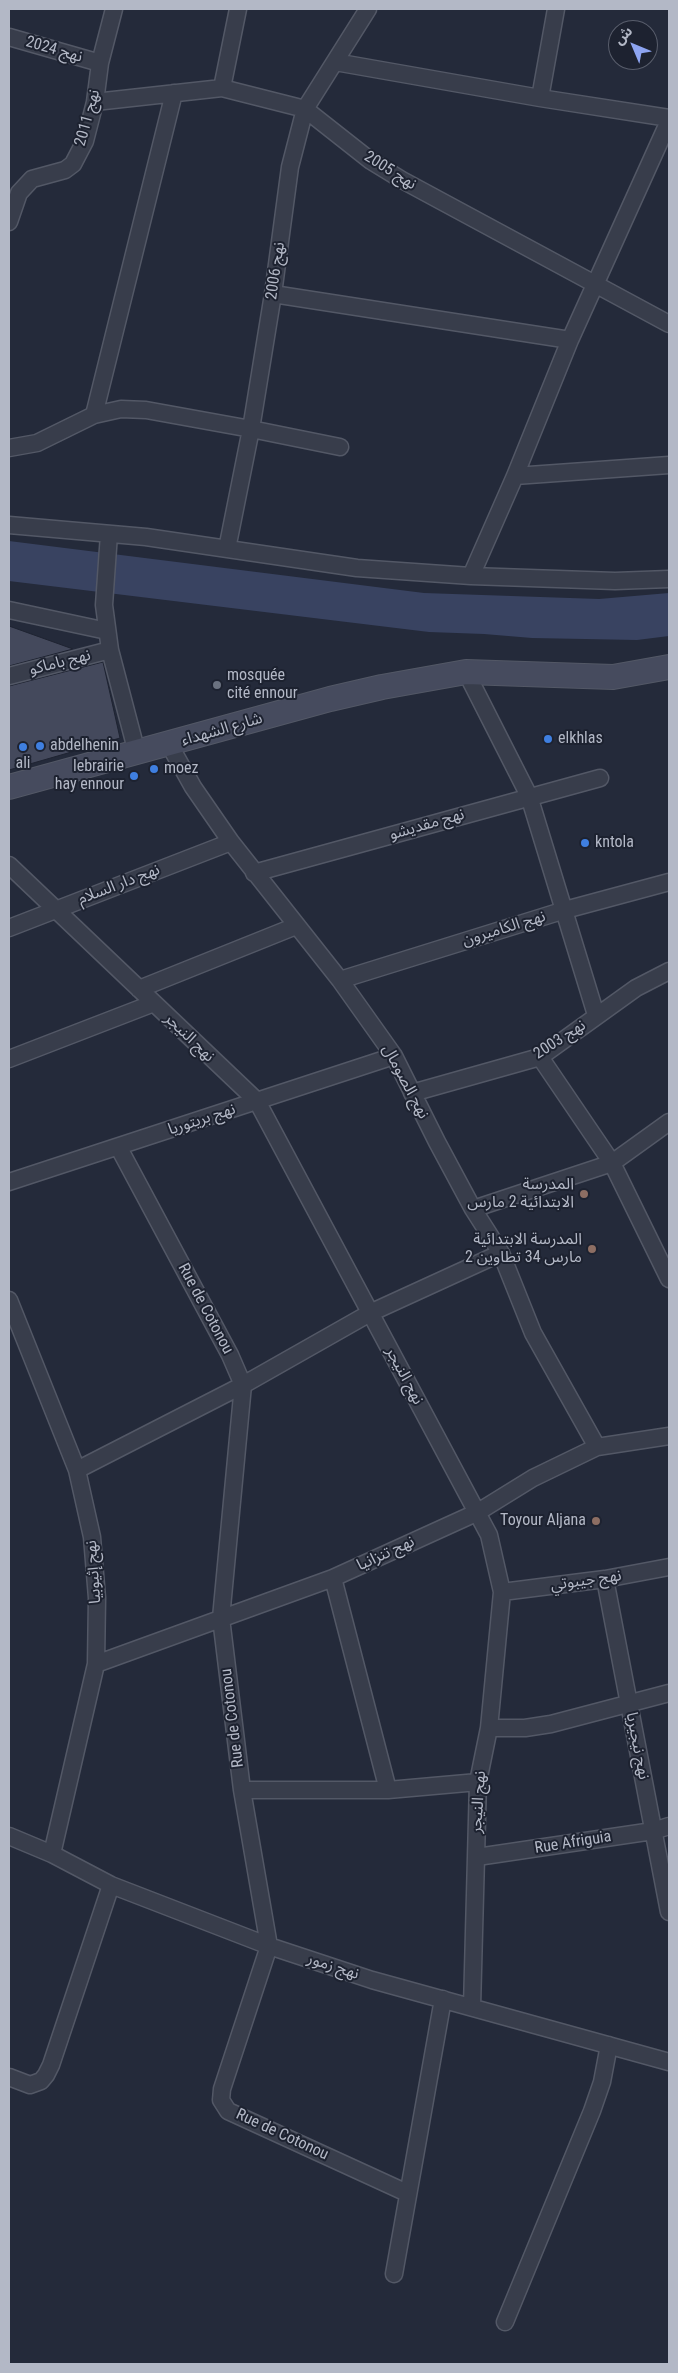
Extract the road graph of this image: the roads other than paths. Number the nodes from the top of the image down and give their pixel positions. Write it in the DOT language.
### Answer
graph roads {
  1 [pos="114,9"];
  2 [pos="238,9"];
  3 [pos="368,9"];
  4 [pos="556,9"];
  5 [pos="9,37"];
  6 [pos="335,62"];
  7 [pos="100,63"];
  8 [pos="222,88"];
  9 [pos="174,93"];
  10 [pos="540,98"];
  11 [pos="95,102"];
  12 [pos="305,109"];
  13 [pos="669,119"];
  14 [pos="9,222"];
  15 [pos="596,286"];
  16 [pos="273,294"];
  17 [pos="669,324"];
  18 [pos="570,340"];
  19 [pos="94,415"];
  20 [pos="251,429"];
  21 [pos="340,447"];
  22 [pos="9,448"];
  23 [pos="669,465"];
  24 [pos="515,476"];
  25 [pos="9,525"];
  26 [pos="108,539"];
  27 [pos="227,549"];
  28 [pos="471,576"];
  29 [pos="669,579"];
  30 [pos="9,610"];
  31 [pos="107,631"];
  32 [pos="110,650"];
  33 [pos="669,667"];
  34 [pos="466,672"];
  35 [pos="9,676"];
  36 [pos="169,744"];
  37 [pos="137,754"];
  38 [pos="600,778"];
  39 [pos="9,787"];
  40 [pos="529,796"];
  41 [pos="231,842"];
  42 [pos="9,865"];
  43 [pos="254,873"];
  44 [pos="669,882"];
  45 [pos="54,910"];
  46 [pos="565,910"];
  47 [pos="296,926"];
  48 [pos="9,928"];
  49 [pos="669,971"];
  50 [pos="340,980"];
  51 [pos="139,989"];
  52 [pos="154,1003"];
  53 [pos="596,1015"];
  54 [pos="394,1056"];
  55 [pos="540,1057"];
  56 [pos="9,1059"];
  57 [pos="412,1093"];
  58 [pos="257,1102"];
  59 [pos="669,1122"];
  60 [pos="119,1148"];
  61 [pos="612,1163"];
  62 [pos="9,1182"];
  63 [pos="473,1209"];
  64 [pos="501,1253"];
  65 [pos="668,1272"];
  66 [pos="9,1300"];
  67 [pos="370,1313"];
  68 [pos="243,1385"];
  69 [pos="669,1436"];
  70 [pos="597,1447"];
  71 [pos="77,1470"];
  72 [pos="478,1512"];
  73 [pos="669,1567"];
  74 [pos="333,1578"];
  75 [pos="605,1579"];
  76 [pos="502,1592"];
  77 [pos="221,1618"];
  78 [pos="96,1664"];
  79 [pos="669,1694"];
  80 [pos="629,1705"];
  81 [pos="489,1728"];
  82 [pos="478,1782"];
  83 [pos="242,1790"];
  84 [pos="388,1790"];
  85 [pos="669,1826"];
  86 [pos="653,1831"];
  87 [pos="9,1836"];
  88 [pos="52,1854"];
  89 [pos="477,1858"];
  90 [pos="111,1885"];
  91 [pos="669,1912"];
  92 [pos="269,1946"];
  93 [pos="443,2000"];
  94 [pos="472,2007"];
  95 [pos="609,2045"];
  96 [pos="669,2062"];
  97 [pos="9,2077"];
  98 [pos="407,2193"];
  99 [pos="394,2274"];
  100 [pos="505,2322"];
  1 -- 7 [label="street, نهج 2011"];
  2 -- 8 [label="street"];
  3 -- 6 [label="street, نهج 2006"];
  4 -- 10 [label="street"];
  5 -- 7 [label="street, نهج 2024"];
  6 -- 10 [label="street"];
  6 -- 12 [label="street, نهج 2006"];
  7 -- 11 [label="street, نهج 2011"];
  8 -- 9 [label="street, نهج 2005"];
  8 -- 12 [label="street, نهج 2005"];
  9 -- 11 [label="street, نهج 2005"];
  9 -- 19 [label="street"];
  10 -- 13 [label="street"];
  11 -- 14 [label="street, نهج 2011"];
  12 -- 15 [label="street, نهج 2005"];
  12 -- 16 [label="street, نهج 2006"];
  13 -- 15 [label="street"];
  15 -- 17 [label="street, نهج 2005"];
  15 -- 18 [label="street"];
  16 -- 18 [label="street"];
  16 -- 20 [label="street, نهج 2006"];
  18 -- 24 [label="street"];
  19 -- 20 [label="street"];
  19 -- 22 [label="street"];
  20 -- 21 [label="street"];
  20 -- 27 [label="street, نهج 2006"];
  23 -- 24 [label="street"];
  24 -- 28 [label="street"];
  25 -- 26 [label="street"];
  26 -- 27 [label="street"];
  26 -- 31 [label="street"];
  27 -- 28 [label="street"];
  28 -- 29 [label="street"];
  30 -- 31 [label="street"];
  31 -- 32 [label="street"];
  32 -- 35 [label="street, نهج باماكو"];
  32 -- 37 [label="street"];
  33 -- 34 [label="main road, شارع الشهداء"];
  34 -- 36 [label="main road, شارع الشهداء"];
  34 -- 40 [label="street"];
  36 -- 37 [label="main road, شارع الشهداء"];
  36 -- 41 [label="street, نهج الصومال"];
  37 -- 39 [label="main road, شارع الشهداء"];
  38 -- 40 [label="street, نهج مقديشو"];
  40 -- 43 [label="street, نهج مقديشو"];
  40 -- 46 [label="street"];
  41 -- 43 [label="street, نهج الصومال"];
  41 -- 45 [label="street, نهج دار السلام"];
  42 -- 45 [label="street, نهج النيجر"];
  43 -- 47 [label="street, نهج الصومال"];
  44 -- 46 [label="street, نهج الكاميرون"];
  45 -- 48 [label="street, نهج دار السلام"];
  45 -- 51 [label="street, نهج النيجر"];
  46 -- 50 [label="street, نهج الكاميرون"];
  46 -- 53 [label="street"];
  47 -- 50 [label="street, نهج الصومال"];
  47 -- 51 [label="street"];
  49 -- 53 [label="street, نهج 2003"];
  50 -- 54 [label="street, نهج الصومال"];
  51 -- 52 [label="street, نهج النيجر"];
  52 -- 56 [label="street"];
  52 -- 58 [label="street, نهج النيجر"];
  53 -- 55 [label="street, نهج 2003"];
  54 -- 57 [label="street, نهج الصومال"];
  54 -- 58 [label="street, نهج بريتوريا"];
  55 -- 57 [label="street, نهج 2003"];
  55 -- 61 [label="street"];
  57 -- 63 [label="street, نهج الصومال"];
  58 -- 60 [label="street, نهج بريتوريا"];
  58 -- 67 [label="street, نهج النيجر"];
  59 -- 61 [label="street"];
  60 -- 62 [label="street, نهج بريتوريا"];
  60 -- 68 [label="street, Rue de Cotonou"];
  61 -- 63 [label="street"];
  61 -- 65 [label="street"];
  63 -- 64 [label="street, نهج الصومال"];
  64 -- 67 [label="street"];
  64 -- 70 [label="street, نهج الصومال"];
  66 -- 71 [label="street, نهج إثيوبيا"];
  67 -- 68 [label="street"];
  67 -- 72 [label="street, نهج النيجر"];
  68 -- 71 [label="street"];
  68 -- 77 [label="street, Rue de Cotonou"];
  69 -- 70 [label="street, نهج تنزانيا"];
  70 -- 72 [label="street, نهج تنزانيا"];
  71 -- 78 [label="street, نهج إثيوبيا"];
  72 -- 74 [label="street, نهج تنزانيا"];
  72 -- 76 [label="street, نهج النيجر"];
  73 -- 75 [label="street, نهج جيبوتي"];
  74 -- 77 [label="street, نهج تنزانيا"];
  74 -- 84 [label="street"];
  75 -- 76 [label="street, نهج جيبوتي"];
  75 -- 80 [label="street, نهج نيجيريا"];
  76 -- 81 [label="street, نهج النيجر"];
  77 -- 78 [label="street, نهج تنزانيا"];
  77 -- 83 [label="street, Rue de Cotonou"];
  78 -- 88 [label="street, نهج إثيوبيا"];
  79 -- 80 [label="street"];
  80 -- 81 [label="street"];
  80 -- 86 [label="street, نهج نيجيريا"];
  81 -- 82 [label="street, نهج النيجر"];
  82 -- 84 [label="street"];
  82 -- 89 [label="street, نهج النيجر"];
  83 -- 84 [label="street"];
  83 -- 92 [label="street, Rue de Cotonou"];
  85 -- 86 [label="street, Rue Afriguia"];
  86 -- 89 [label="street, Rue Afriguia"];
  86 -- 91 [label="street, نهج نيجيريا"];
  87 -- 88 [label="street, نهج زمور"];
  88 -- 90 [label="street, نهج زمور"];
  89 -- 94 [label="street, نهج النيجر"];
  90 -- 92 [label="street, نهج زمور"];
  90 -- 97 [label="street"];
  92 -- 93 [label="street, نهج زمور"];
  92 -- 98 [label="street, Rue de Cotonou"];
  93 -- 94 [label="street, نهج زمور"];
  93 -- 98 [label="street"];
  94 -- 95 [label="street, نهج زمور"];
  95 -- 96 [label="street, نهج زمور"];
  95 -- 100 [label="street"];
  98 -- 99 [label="street"];
}
